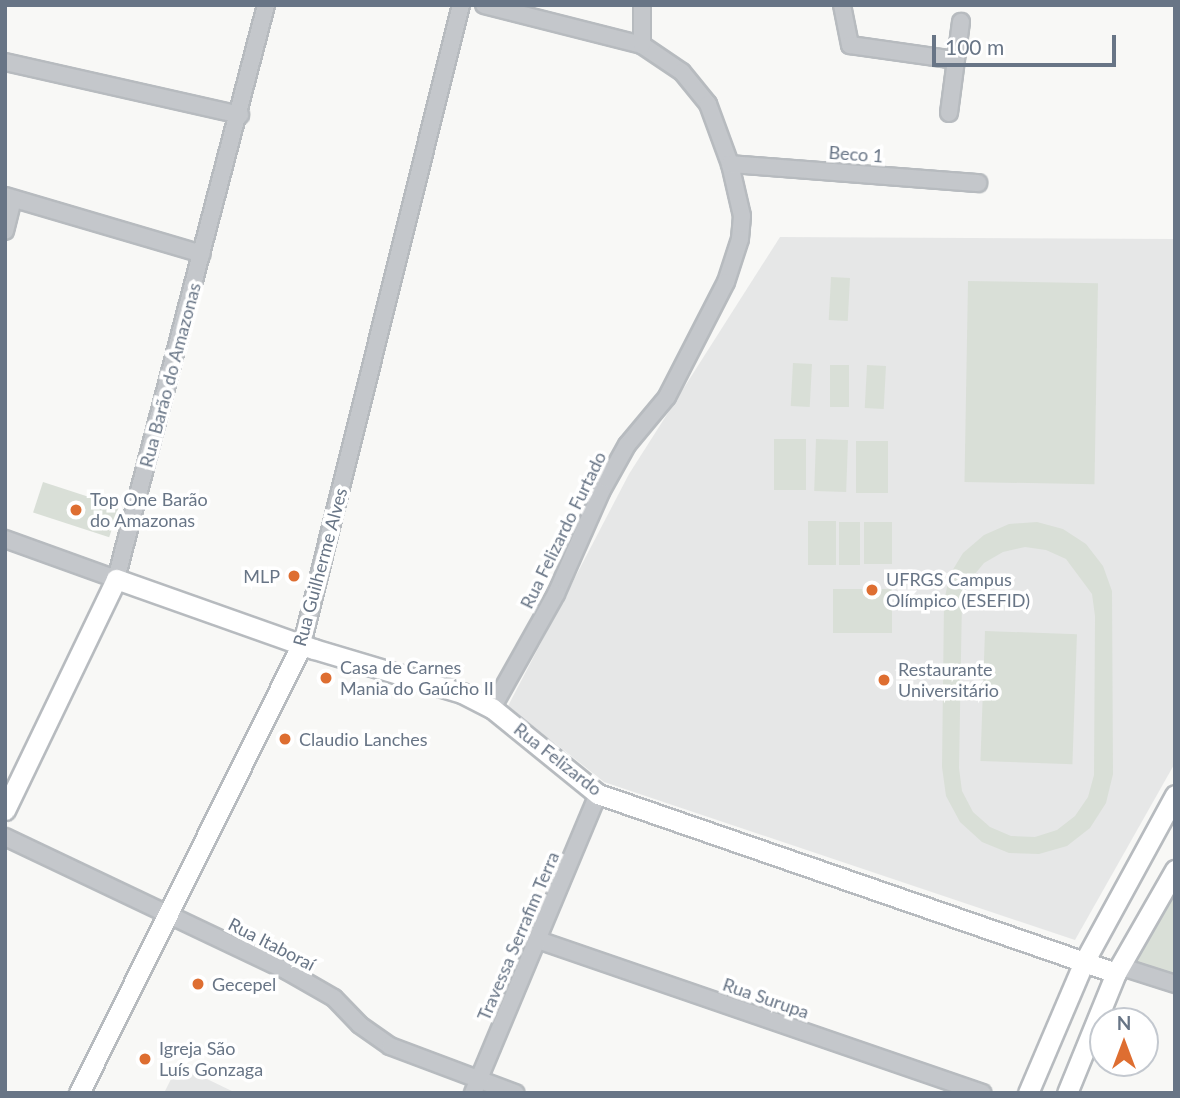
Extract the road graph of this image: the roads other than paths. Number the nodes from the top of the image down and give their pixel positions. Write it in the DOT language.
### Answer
graph roads {
  1 [pos="266,5"];
  2 [pos="461,5"];
  3 [pos="484,5"];
  4 [pos="642,5"];
  5 [pos="842,5"];
  6 [pos="961,22"];
  7 [pos="642,46"];
  8 [pos="6,60"];
  9 [pos="955,60"];
  10 [pos="949,113"];
  11 [pos="240,115"];
  12 [pos="730,164"];
  13 [pos="978,183"];
  14 [pos="9,198"];
  15 [pos="5,231"];
  16 [pos="202,254"];
  17 [pos="5,538"];
  18 [pos="116,579"];
  19 [pos="302,644"];
  20 [pos="492,708"];
  21 [pos="598,794"];
  22 [pos="1175,795"];
  23 [pos="5,810"];
  24 [pos="5,837"];
  25 [pos="1175,870"];
  26 [pos="168,914"];
  27 [pos="538,940"];
  28 [pos="1084,962"];
  29 [pos="1117,970"];
  30 [pos="1175,984"];
  31 [pos="476,1086"];
  32 [pos="79,1093"];
  33 [pos="515,1093"];
  34 [pos="982,1093"];
  35 [pos="1028,1093"];
  36 [pos="1067,1093"];
  1 -- 11 [label="street, Rua Barão do Amazonas"];
  2 -- 19 [label="street, Rua Guilherme Alves"];
  3 -- 7 [label="street, Rua Felizardo Furtado"];
  4 -- 7 [label="street"];
  5 -- 9 [label="street"];
  6 -- 9 [label="street"];
  7 -- 12 [label="street, Rua Felizardo Furtado"];
  8 -- 11 [label="street"];
  9 -- 10 [label="street"];
  11 -- 16 [label="street, Rua Barão do Amazonas"];
  12 -- 13 [label="street, Beco 1"];
  12 -- 20 [label="street, Rua Felizardo Furtado"];
  14 -- 15 [label="street"];
  14 -- 16 [label="street"];
  16 -- 18 [label="street, Rua Barão do Amazonas"];
  17 -- 18 [label="street, Rua Felizardo"];
  18 -- 19 [label="main road, Rua Felizardo"];
  18 -- 23 [label="main road, Rua Barão do Amazonas"];
  19 -- 20 [label="main road, Rua Felizardo"];
  19 -- 26 [label="main road, Rua Guilherme Alves"];
  20 -- 21 [label="main road, Rua Felizardo"];
  21 -- 27 [label="street, Travessa Serrafim Terra"];
  21 -- 28 [label="main road, Rua Felizardo"];
  22 -- 28 [label="main road"];
  24 -- 26 [label="street, Rua Itaboraí"];
  25 -- 29 [label="main road"];
  26 -- 31 [label="street, Rua Itaboraí"];
  26 -- 32 [label="main road, Rua Guilherme Alves"];
  27 -- 31 [label="street, Travessa Serrafim Terra"];
  27 -- 34 [label="street, Rua Surupa"];
  28 -- 29 [label="main road, Rua Felizardo"];
  28 -- 35 [label="main road"];
  29 -- 30 [label="street, Rua Felizardo"];
  29 -- 36 [label="main road"];
  31 -- 33 [label="street, Rua Itaboraí"];
}
